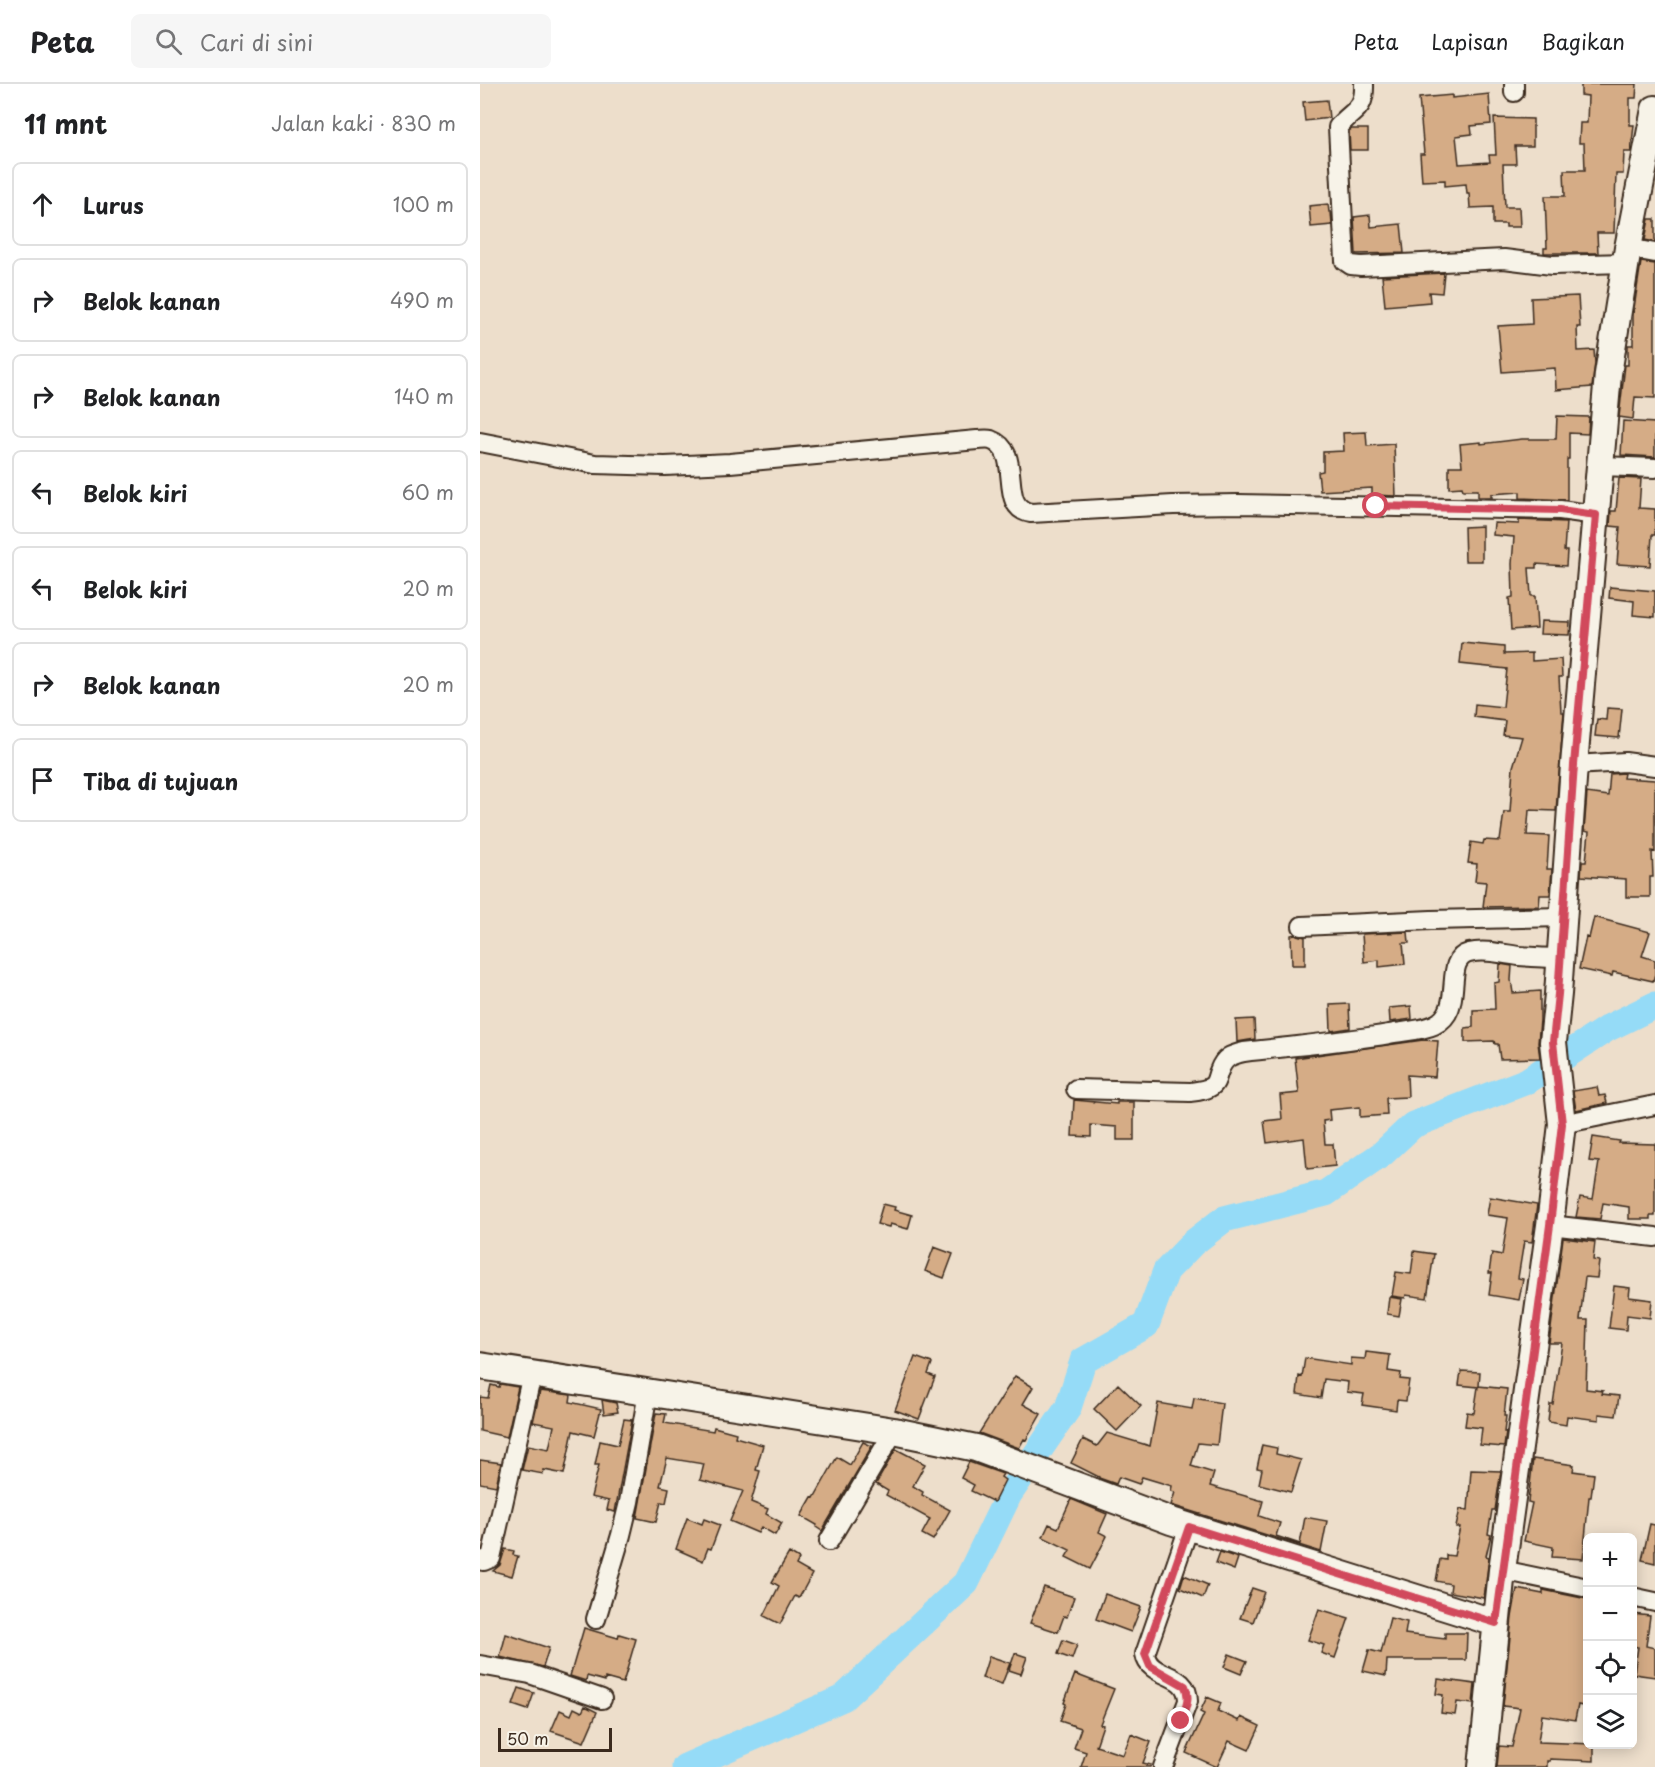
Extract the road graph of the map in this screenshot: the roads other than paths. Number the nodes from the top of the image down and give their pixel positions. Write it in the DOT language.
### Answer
graph roads {
  1 [pos="1365,84"];
  2 [pos="1655,109"];
  3 [pos="1655,253"];
  4 [pos="1627,255"];
  5 [pos="480,442"];
  6 [pos="1601,466"];
  7 [pos="1655,468"];
  8 [pos="1596,515"];
  9 [pos="1574,765"];
  10 [pos="1655,766"];
  11 [pos="1563,917"];
  12 [pos="1302,926"];
  13 [pos="1560,958"];
  14 [pos="1076,1089"];
  15 [pos="1655,1105"];
  16 [pos="1562,1124"];
  17 [pos="1550,1225"];
  18 [pos="1655,1237"];
  19 [pos="480,1366"];
  20 [pos="532,1374"];
  21 [pos="648,1392"];
  22 [pos="894,1431"];
  23 [pos="1189,1527"];
  24 [pos="829,1541"];
  25 [pos="480,1560"];
  26 [pos="1502,1570"];
  27 [pos="1583,1587"];
  28 [pos="1637,1599"];
  29 [pos="1655,1602"];
  30 [pos="596,1619"];
  31 [pos="1496,1623"];
  32 [pos="480,1665"];
  33 [pos="602,1699"];
  34 [pos="1163,1767"];
  35 [pos="1482,1767"];
  1 -- 4 [label="street"];
  2 -- 4 [label="street"];
  3 -- 4 [label="street"];
  4 -- 6 [label="street"];
  5 -- 8 [label="street"];
  6 -- 7 [label="street"];
  6 -- 8 [label="street"];
  8 -- 9 [label="street"];
  9 -- 10 [label="street"];
  9 -- 11 [label="street"];
  11 -- 12 [label="street"];
  11 -- 13 [label="street"];
  13 -- 14 [label="street"];
  13 -- 16 [label="street"];
  15 -- 16 [label="street"];
  16 -- 17 [label="street"];
  17 -- 18 [label="street"];
  17 -- 26 [label="street"];
  19 -- 20 [label="street"];
  20 -- 21 [label="street"];
  20 -- 25 [label="street"];
  21 -- 22 [label="street"];
  21 -- 30 [label="street"];
  22 -- 23 [label="street"];
  22 -- 24 [label="street"];
  23 -- 31 [label="street"];
  23 -- 34 [label="street"];
  26 -- 27 [label="street"];
  26 -- 31 [label="street"];
  28 -- 29 [label="street"];
  31 -- 35 [label="street"];
  32 -- 33 [label="street"];
}
